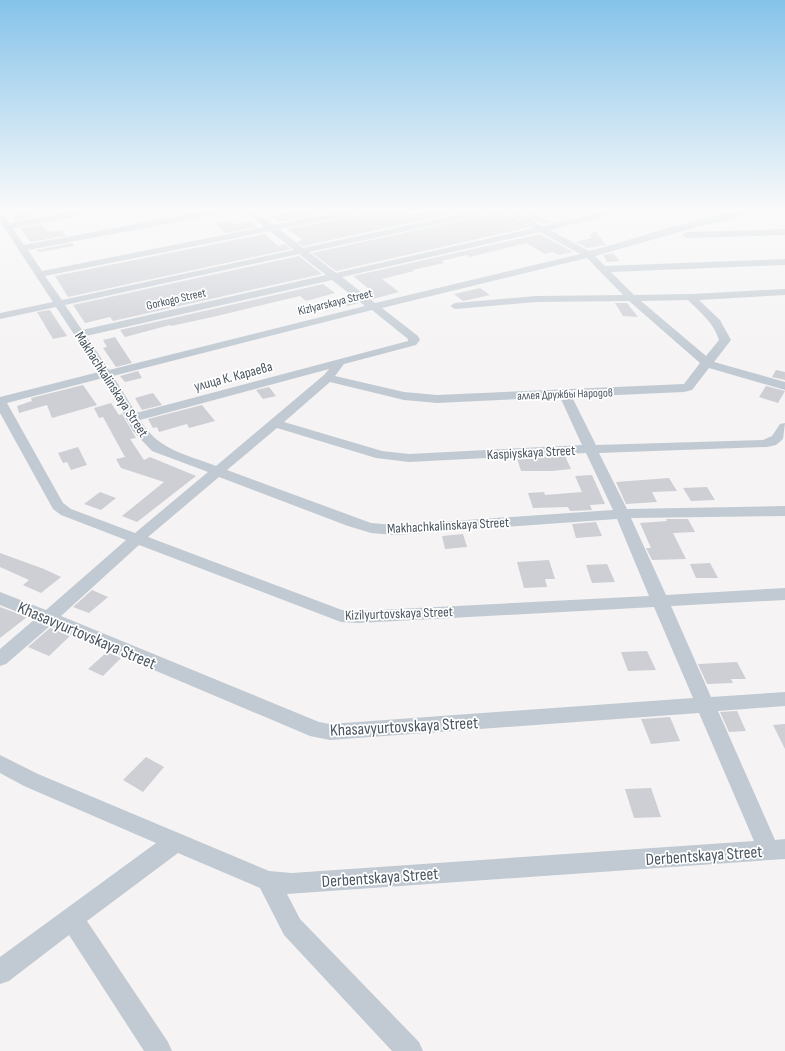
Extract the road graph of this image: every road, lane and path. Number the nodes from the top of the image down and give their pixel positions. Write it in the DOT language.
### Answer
graph roads {
  1 [pos="28,258"];
  2 [pos="120,258"];
  3 [pos="269,258"];
  4 [pos="311,258"];
  5 [pos="414,258"];
  6 [pos="576,258"];
  7 [pos="592,258"];
  8 [pos="785,262"];
  9 [pos="604,269"];
  10 [pos="39,274"];
  11 [pos="335,276"];
  12 [pos="773,292"];
  13 [pos="785,292"];
  14 [pos="691,297"];
  15 [pos="632,298"];
  16 [pos="58,303"];
  17 [pos="785,304"];
  18 [pos="373,306"];
  19 [pos="455,306"];
  20 [pos="0,316"];
  21 [pos="79,334"];
  22 [pos="340,362"];
  23 [pos="708,364"];
  24 [pos="106,374"];
  25 [pos="328,378"];
  26 [pos="785,386"];
  27 [pos="564,393"];
  28 [pos="0,401"];
  29 [pos="133,418"];
  30 [pos="274,423"];
  31 [pos="785,427"];
  32 [pos="591,449"];
  33 [pos="217,471"];
  34 [pos="785,510"];
  35 [pos="622,514"];
  36 [pos="138,538"];
  37 [pos="785,594"];
  38 [pos="0,598"];
  39 [pos="660,600"];
  40 [pos="47,619"];
  41 [pos="0,659"];
  42 [pos="785,699"];
  43 [pos="704,705"];
  44 [pos="0,763"];
  45 [pos="175,842"];
  46 [pos="777,850"];
  47 [pos="268,881"];
  48 [pos="72,919"];
  49 [pos="0,972"];
  50 [pos="159,1051"];
  51 [pos="410,1051"];
  1 -- 10 [label="street, Makhachkalinskaya Street"];
  2 -- 10 [label="street"];
  3 -- 16 [label="street"];
  4 -- 11 [label="street"];
  5 -- 11 [label="street, Gorkogo Street"];
  6 -- 18 [label="street, Kizlyarskaya Street"];
  7 -- 9 [label="street"];
  8 -- 9 [label="street"];
  9 -- 15 [label="street"];
  10 -- 16 [label="street, Makhachkalinskaya Street"];
  11 -- 18 [label="street"];
  11 -- 21 [label="street, Gorkogo Street"];
  12 -- 13 [label="street"];
  12 -- 14 [label="street"];
  12 -- 17 [label="street"];
  14 -- 15 [label="street"];
  14 -- 23 [label="street, аллея Дружбы Народов"];
  15 -- 19 [label="street"];
  15 -- 23 [label="street"];
  16 -- 20 [label="street"];
  16 -- 21 [label="street, Makhachkalinskaya Street"];
  18 -- 22 [label="street, улица К. Караева"];
  18 -- 24 [label="street, Kizlyarskaya Street"];
  21 -- 24 [label="street, Makhachkalinskaya Street"];
  22 -- 25 [label="street"];
  22 -- 29 [label="street, улица К. Караева"];
  23 -- 26 [label="street"];
  23 -- 27 [label="street, аллея Дружбы Народов"];
  24 -- 28 [label="street, Kizlyarskaya Street"];
  24 -- 29 [label="street, Makhachkalinskaya Street"];
  25 -- 27 [label="street, аллея Дружбы Народов"];
  25 -- 30 [label="street"];
  27 -- 32 [label="street"];
  28 -- 36 [label="street, Kizilyurtovskaya Street"];
  29 -- 33 [label="street, Makhachkalinskaya Street"];
  30 -- 32 [label="street, Kaspiyskaya Street"];
  30 -- 33 [label="street"];
  31 -- 32 [label="street, Kaspiyskaya Street"];
  32 -- 35 [label="street"];
  33 -- 35 [label="street, Makhachkalinskaya Street"];
  33 -- 36 [label="street"];
  34 -- 35 [label="street, Makhachkalinskaya Street"];
  35 -- 39 [label="street"];
  36 -- 39 [label="street, Kizilyurtovskaya Street"];
  36 -- 40 [label="street"];
  37 -- 39 [label="street, Kizilyurtovskaya Street"];
  38 -- 40 [label="street, Khasavyurtovskaya Street"];
  39 -- 43 [label="street"];
  40 -- 41 [label="street"];
  40 -- 43 [label="street, Khasavyurtovskaya Street"];
  42 -- 43 [label="street, Khasavyurtovskaya Street"];
  43 -- 46 [label="street"];
  44 -- 45 [label="street, Derbentskaya Street"];
  45 -- 47 [label="street, Derbentskaya Street"];
  45 -- 48 [label="street"];
  46 -- 47 [label="street, Derbentskaya Street"];
  47 -- 51 [label="street"];
  48 -- 49 [label="street"];
  48 -- 50 [label="street"];
}
